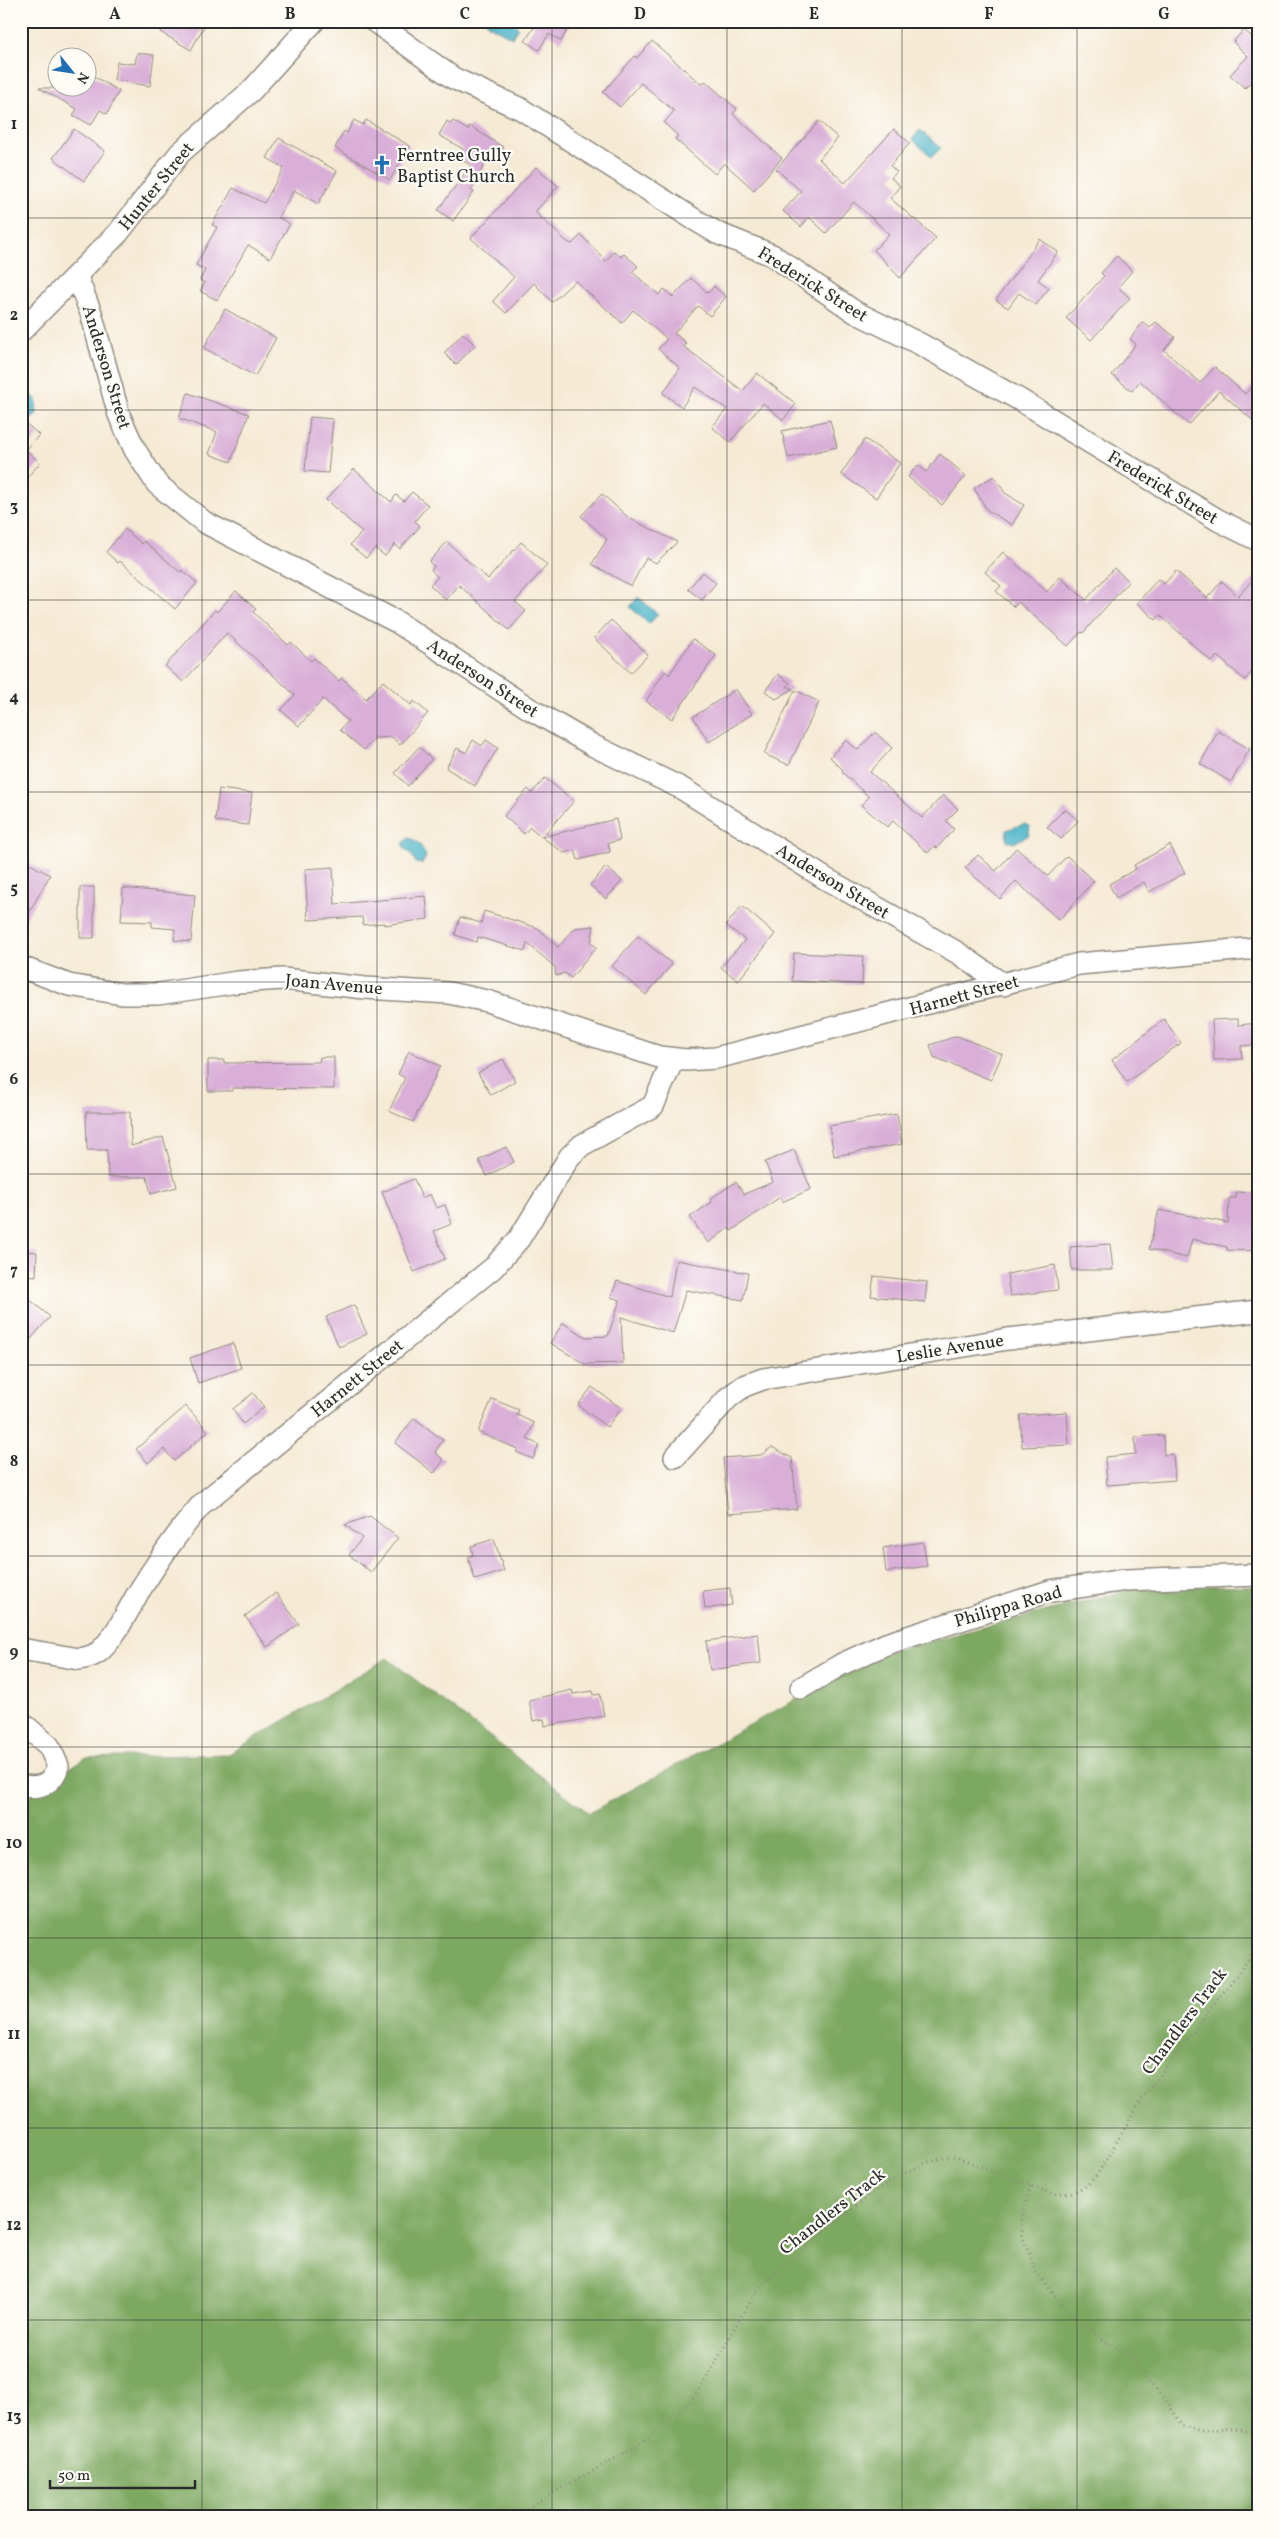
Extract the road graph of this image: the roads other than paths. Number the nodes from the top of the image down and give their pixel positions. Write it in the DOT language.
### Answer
graph roads {
  1 [pos="314,21"];
  2 [pos="374,21"];
  3 [pos="77,277"];
  4 [pos="21,331"];
  5 [pos="1258,540"];
  6 [pos="1258,948"];
  7 [pos="21,967"];
  8 [pos="1004,985"];
  9 [pos="643,1052"];
  10 [pos="673,1060"];
  11 [pos="1258,1311"];
  12 [pos="675,1457"];
  13 [pos="1258,1575"];
  14 [pos="21,1649"];
  15 [pos="801,1688"];
  16 [pos="21,1722"];
  17 [pos="21,1785"];
  1 -- 3 [label="street, Hunter Street"];
  2 -- 5 [label="street, Frederick Street"];
  3 -- 4 [label="street, Hunter Street"];
  3 -- 8 [label="street, Anderson Street"];
  6 -- 8 [label="street, Harnett Street"];
  7 -- 9 [label="street, Joan Avenue"];
  8 -- 10 [label="street, Harnett Street"];
  9 -- 10 [label="street, Harnett Street"];
  10 -- 14 [label="street, Harnett Street"];
  11 -- 12 [label="street, Leslie Avenue"];
  13 -- 15 [label="street, Philippa Road"];
  16 -- 17 [label="street"];
}
